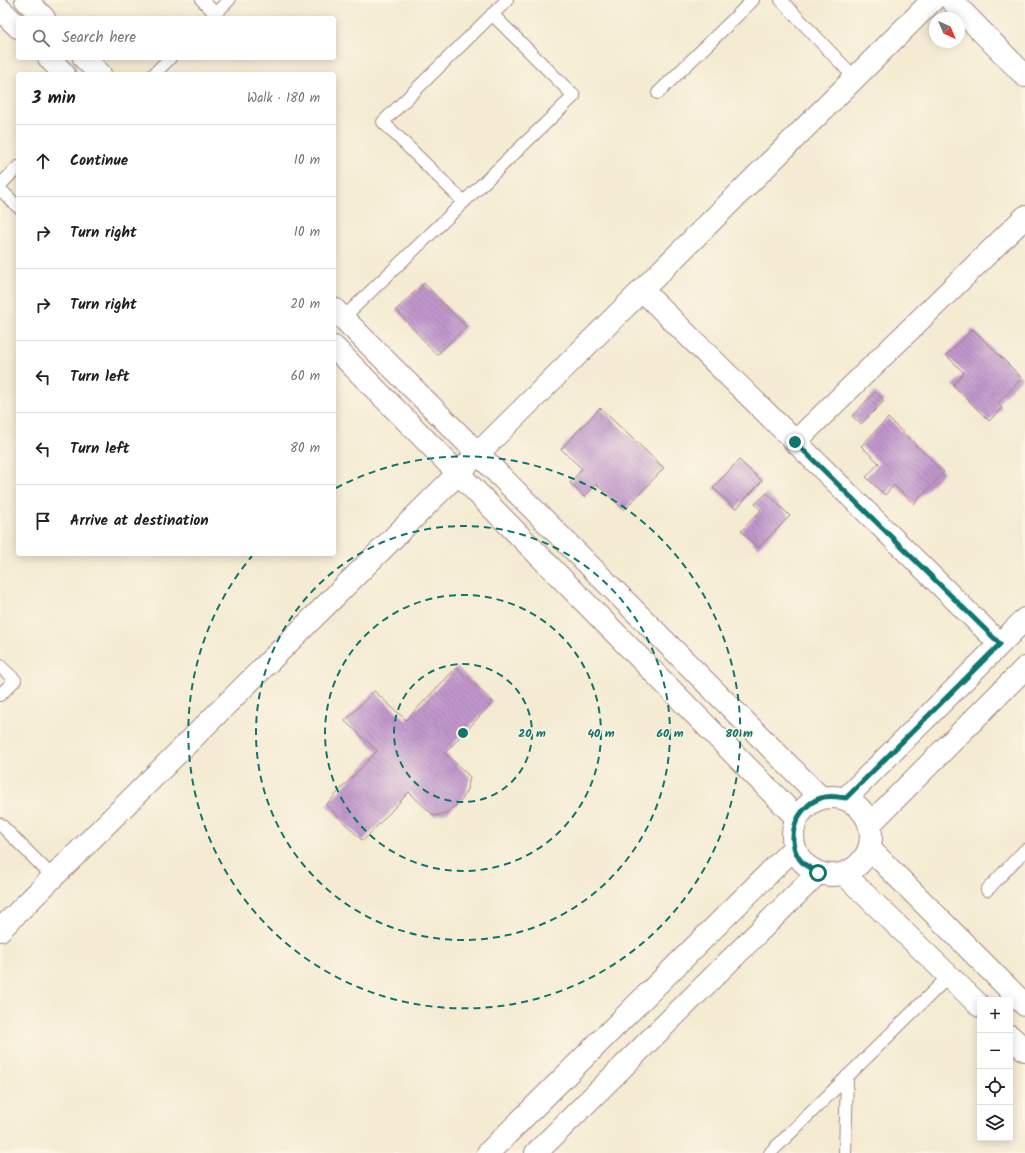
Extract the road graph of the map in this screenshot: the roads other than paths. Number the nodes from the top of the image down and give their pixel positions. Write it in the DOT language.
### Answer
graph roads {
  1 [pos="26,0"];
  2 [pos="202,0"];
  3 [pos="229,0"];
  4 [pos="507,0"];
  5 [pos="753,0"];
  6 [pos="781,0"];
  7 [pos="933,0"];
  8 [pos="950,0"];
  9 [pos="0,9"];
  10 [pos="492,14"];
  11 [pos="42,16"];
  12 [pos="213,16"];
  13 [pos="16,25"];
  14 [pos="51,60"];
  15 [pos="86,60"];
  16 [pos="168,60"];
  17 [pos="62,72"];
  18 [pos="98,72"];
  19 [pos="156,72"];
  20 [pos="1025,76"];
  21 [pos="855,78"];
  22 [pos="658,93"];
  23 [pos="16,169"];
  24 [pos="0,184"];
  25 [pos="0,189"];
  26 [pos="464,202"];
  27 [pos="16,205"];
  28 [pos="1025,217"];
  29 [pos="642,290"];
  30 [pos="339,314"];
  31 [pos="336,349"];
  32 [pos="795,442"];
  33 [pos="477,453"];
  34 [pos="458,473"];
  35 [pos="1025,619"];
  36 [pos="1000,644"];
  37 [pos="0,666"];
  38 [pos="1025,668"];
  39 [pos="0,695"];
  40 [pos="821,798"];
  41 [pos="846,798"];
  42 [pos="797,818"];
  43 [pos="0,824"];
  44 [pos="870,824"];
  45 [pos="794,848"];
  46 [pos="870,849"];
  47 [pos="1025,850"];
  48 [pos="818,873"];
  49 [pos="844,874"];
  50 [pos="54,877"];
  51 [pos="987,890"];
  52 [pos="0,930"];
  53 [pos="949,976"];
  54 [pos="977,1003"];
  55 [pos="1025,1005"];
  56 [pos="1013,1039"];
  57 [pos="1025,1050"];
  58 [pos="847,1076"];
  59 [pos="488,1153"];
  60 [pos="536,1153"];
  61 [pos="770,1153"];
  62 [pos="845,1153"];
  1 -- 11 [label="street"];
  2 -- 12 [label="lane"];
  3 -- 12 [label="lane"];
  4 -- 10 [label="lane"];
  5 -- 22 [label="lane"];
  6 -- 21 [label="lane"];
  7 -- 21 [label="street"];
  8 -- 20 [label="street"];
  9 -- 13 [label="street"];
  10 -- 26 [label="lane"];
  10 -- 26 [label="lane"];
  14 -- 17 [label="street"];
  15 -- 18 [label="street"];
  16 -- 19 [label="lane"];
  21 -- 29 [label="street"];
  23 -- 24 [label="lane"];
  25 -- 27 [label="lane"];
  26 -- 30 [label="lane"];
  28 -- 32 [label="street"];
  29 -- 32 [label="street"];
  29 -- 33 [label="street"];
  30 -- 33 [label="street"];
  31 -- 34 [label="street"];
  32 -- 36 [label="street"];
  33 -- 34 [label="street"];
  33 -- 40 [label="street"];
  34 -- 42 [label="street"];
  34 -- 50 [label="street"];
  35 -- 36 [label="street"];
  36 -- 41 [label="street"];
  37 -- 39 [label="lane"];
  38 -- 44 [label="street"];
  40 -- 41 [label="street"];
  40 -- 42 [label="street"];
  41 -- 44 [label="street"];
  42 -- 45 [label="street"];
  43 -- 50 [label="lane"];
  44 -- 46 [label="street"];
  45 -- 48 [label="street"];
  45 -- 59 [label="street"];
  46 -- 49 [label="street"];
  46 -- 55 [label="street"];
  47 -- 51 [label="lane"];
  48 -- 49 [label="street"];
  48 -- 60 [label="street"];
  49 -- 53 [label="street"];
  50 -- 52 [label="street"];
  53 -- 54 [label="street"];
  53 -- 58 [label="lane"];
  56 -- 57 [label="street"];
  58 -- 61 [label="lane"];
  58 -- 62 [label="lane"];
}
